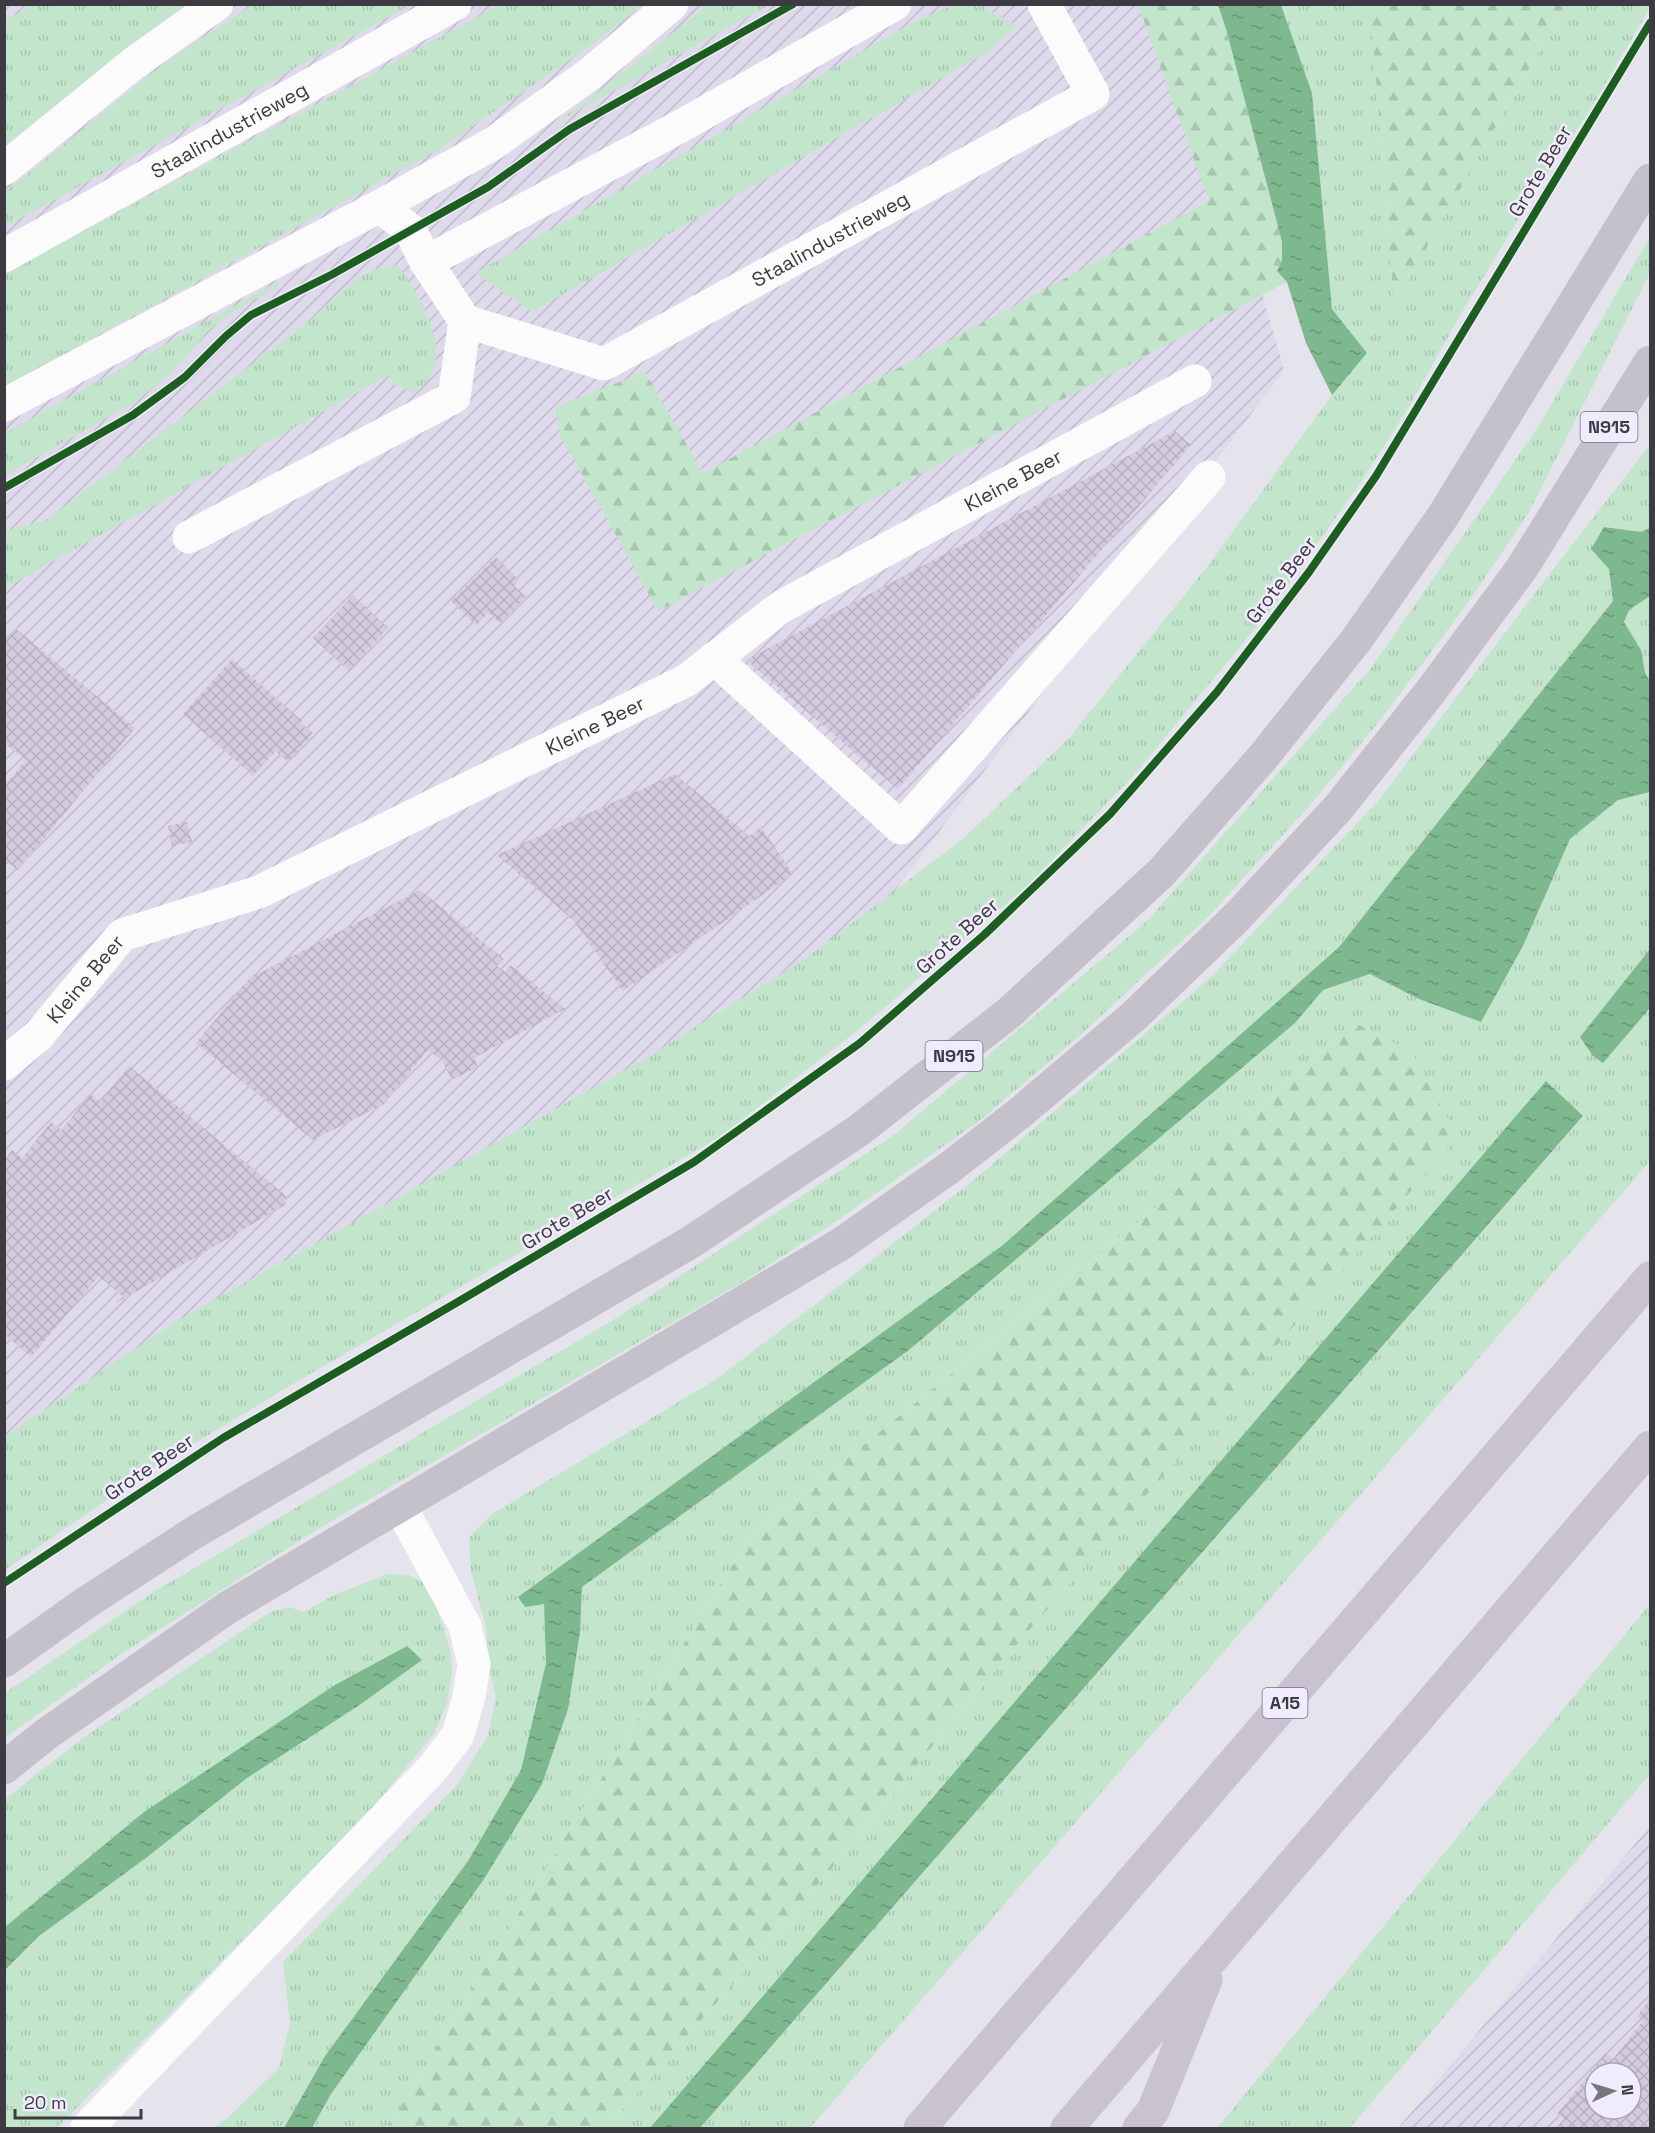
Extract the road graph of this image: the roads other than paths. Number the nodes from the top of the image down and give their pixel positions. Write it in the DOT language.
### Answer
graph roads {
  1 [pos="217,4"];
  2 [pos="455,4"];
  3 [pos="672,4"];
  4 [pos="895,4"];
  5 [pos="1044,4"];
  6 [pos="4,169"];
  7 [pos="1650,180"];
  8 [pos="380,206"];
  9 [pos="4,256"];
  10 [pos="426,262"];
  11 [pos="465,321"];
  12 [pos="1650,362"];
  13 [pos="1196,381"];
  14 [pos="4,405"];
  15 [pos="1209,477"];
  16 [pos="189,537"];
  17 [pos="714,658"];
  18 [pos="4,1064"];
  19 [pos="1650,1278"];
  20 [pos="1650,1447"];
  21 [pos="400,1506"];
  22 [pos="4,1661"];
  23 [pos="4,1768"];
  24 [pos="1216,1953"];
  25 [pos="87,2128"];
  26 [pos="921,2128"];
  27 [pos="1067,2128"];
  28 [pos="1139,2128"];
  1 -- 6 [label="street"];
  2 -- 9 [label="street, Staalindustrieweg"];
  3 -- 8 [label="street"];
  4 -- 10 [label="street"];
  5 -- 11 [label="street, Staalindustrieweg"];
  7 -- 22 [label="main road, N915"];
  8 -- 10 [label="street"];
  8 -- 14 [label="street"];
  10 -- 11 [label="street"];
  11 -- 16 [label="street"];
  12 -- 21 [label="main road, N915"];
  13 -- 17 [label="street, Kleine Beer"];
  15 -- 17 [label="street"];
  17 -- 18 [label="street, Kleine Beer"];
  19 -- 26 [label="highway, A15"];
  20 -- 24 [label="highway"];
  21 -- 23 [label="main road, N915"];
  21 -- 25 [label="street"];
  24 -- 27 [label="highway"];
  24 -- 28 [label="highway"];
}
